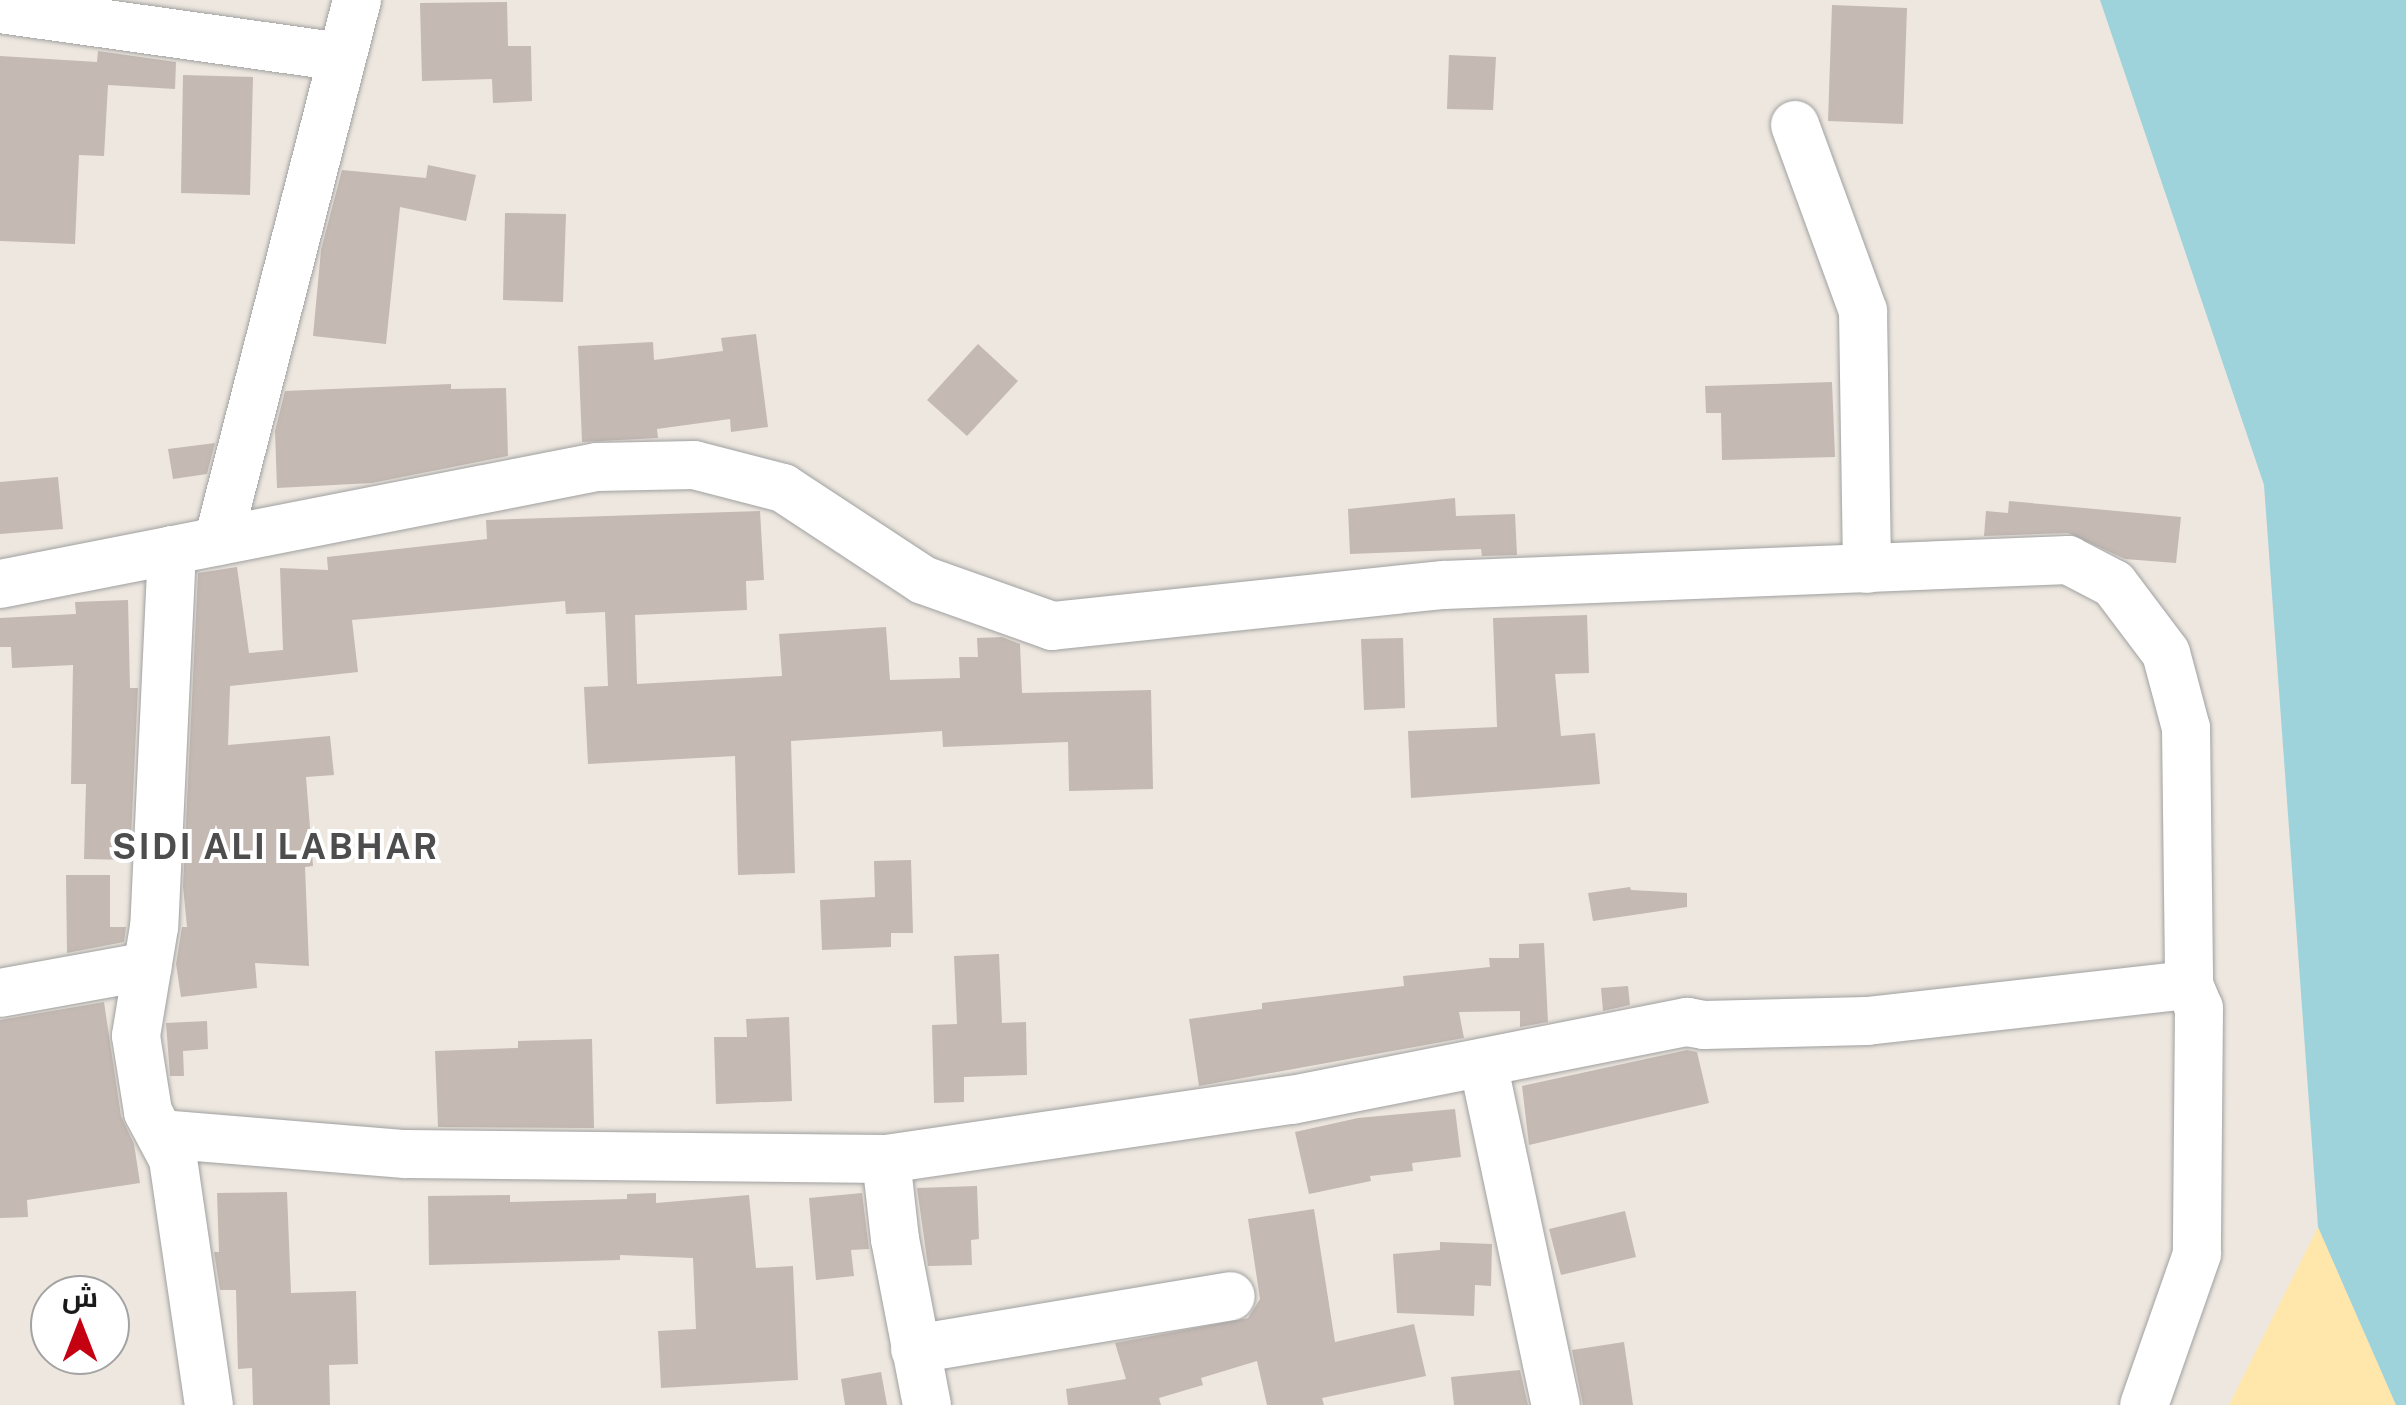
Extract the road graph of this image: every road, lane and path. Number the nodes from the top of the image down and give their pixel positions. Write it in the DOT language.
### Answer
graph roads {
  1 [pos="357,0"];
  2 [pos="0,9"];
  3 [pos="341,57"];
  4 [pos="1795,125"];
  5 [pos="218,541"];
  6 [pos="172,550"];
  7 [pos="1868,570"];
  8 [pos="0,584"];
  9 [pos="148,966"];
  10 [pos="2189,985"];
  11 [pos="0,993"];
  12 [pos="1483,1062"];
  13 [pos="172,1143"];
  14 [pos="886,1159"];
  15 [pos="1232,1296"];
  16 [pos="915,1349"];
  17 [pos="209,1405"];
  18 [pos="927,1405"];
  19 [pos="1556,1405"];
  20 [pos="2144,1405"];
  1 -- 3 [label="street"];
  2 -- 3 [label="street"];
  3 -- 5 [label="street"];
  4 -- 7 [label="street"];
  5 -- 6 [label="street"];
  5 -- 7 [label="street"];
  6 -- 8 [label="street"];
  6 -- 9 [label="street"];
  7 -- 10 [label="street"];
  9 -- 11 [label="street"];
  9 -- 13 [label="street"];
  10 -- 12 [label="street"];
  10 -- 20 [label="street"];
  12 -- 14 [label="street"];
  12 -- 19 [label="street"];
  13 -- 14 [label="street"];
  13 -- 17 [label="street"];
  14 -- 16 [label="street"];
  15 -- 16 [label="street"];
  16 -- 18 [label="street"];
}
